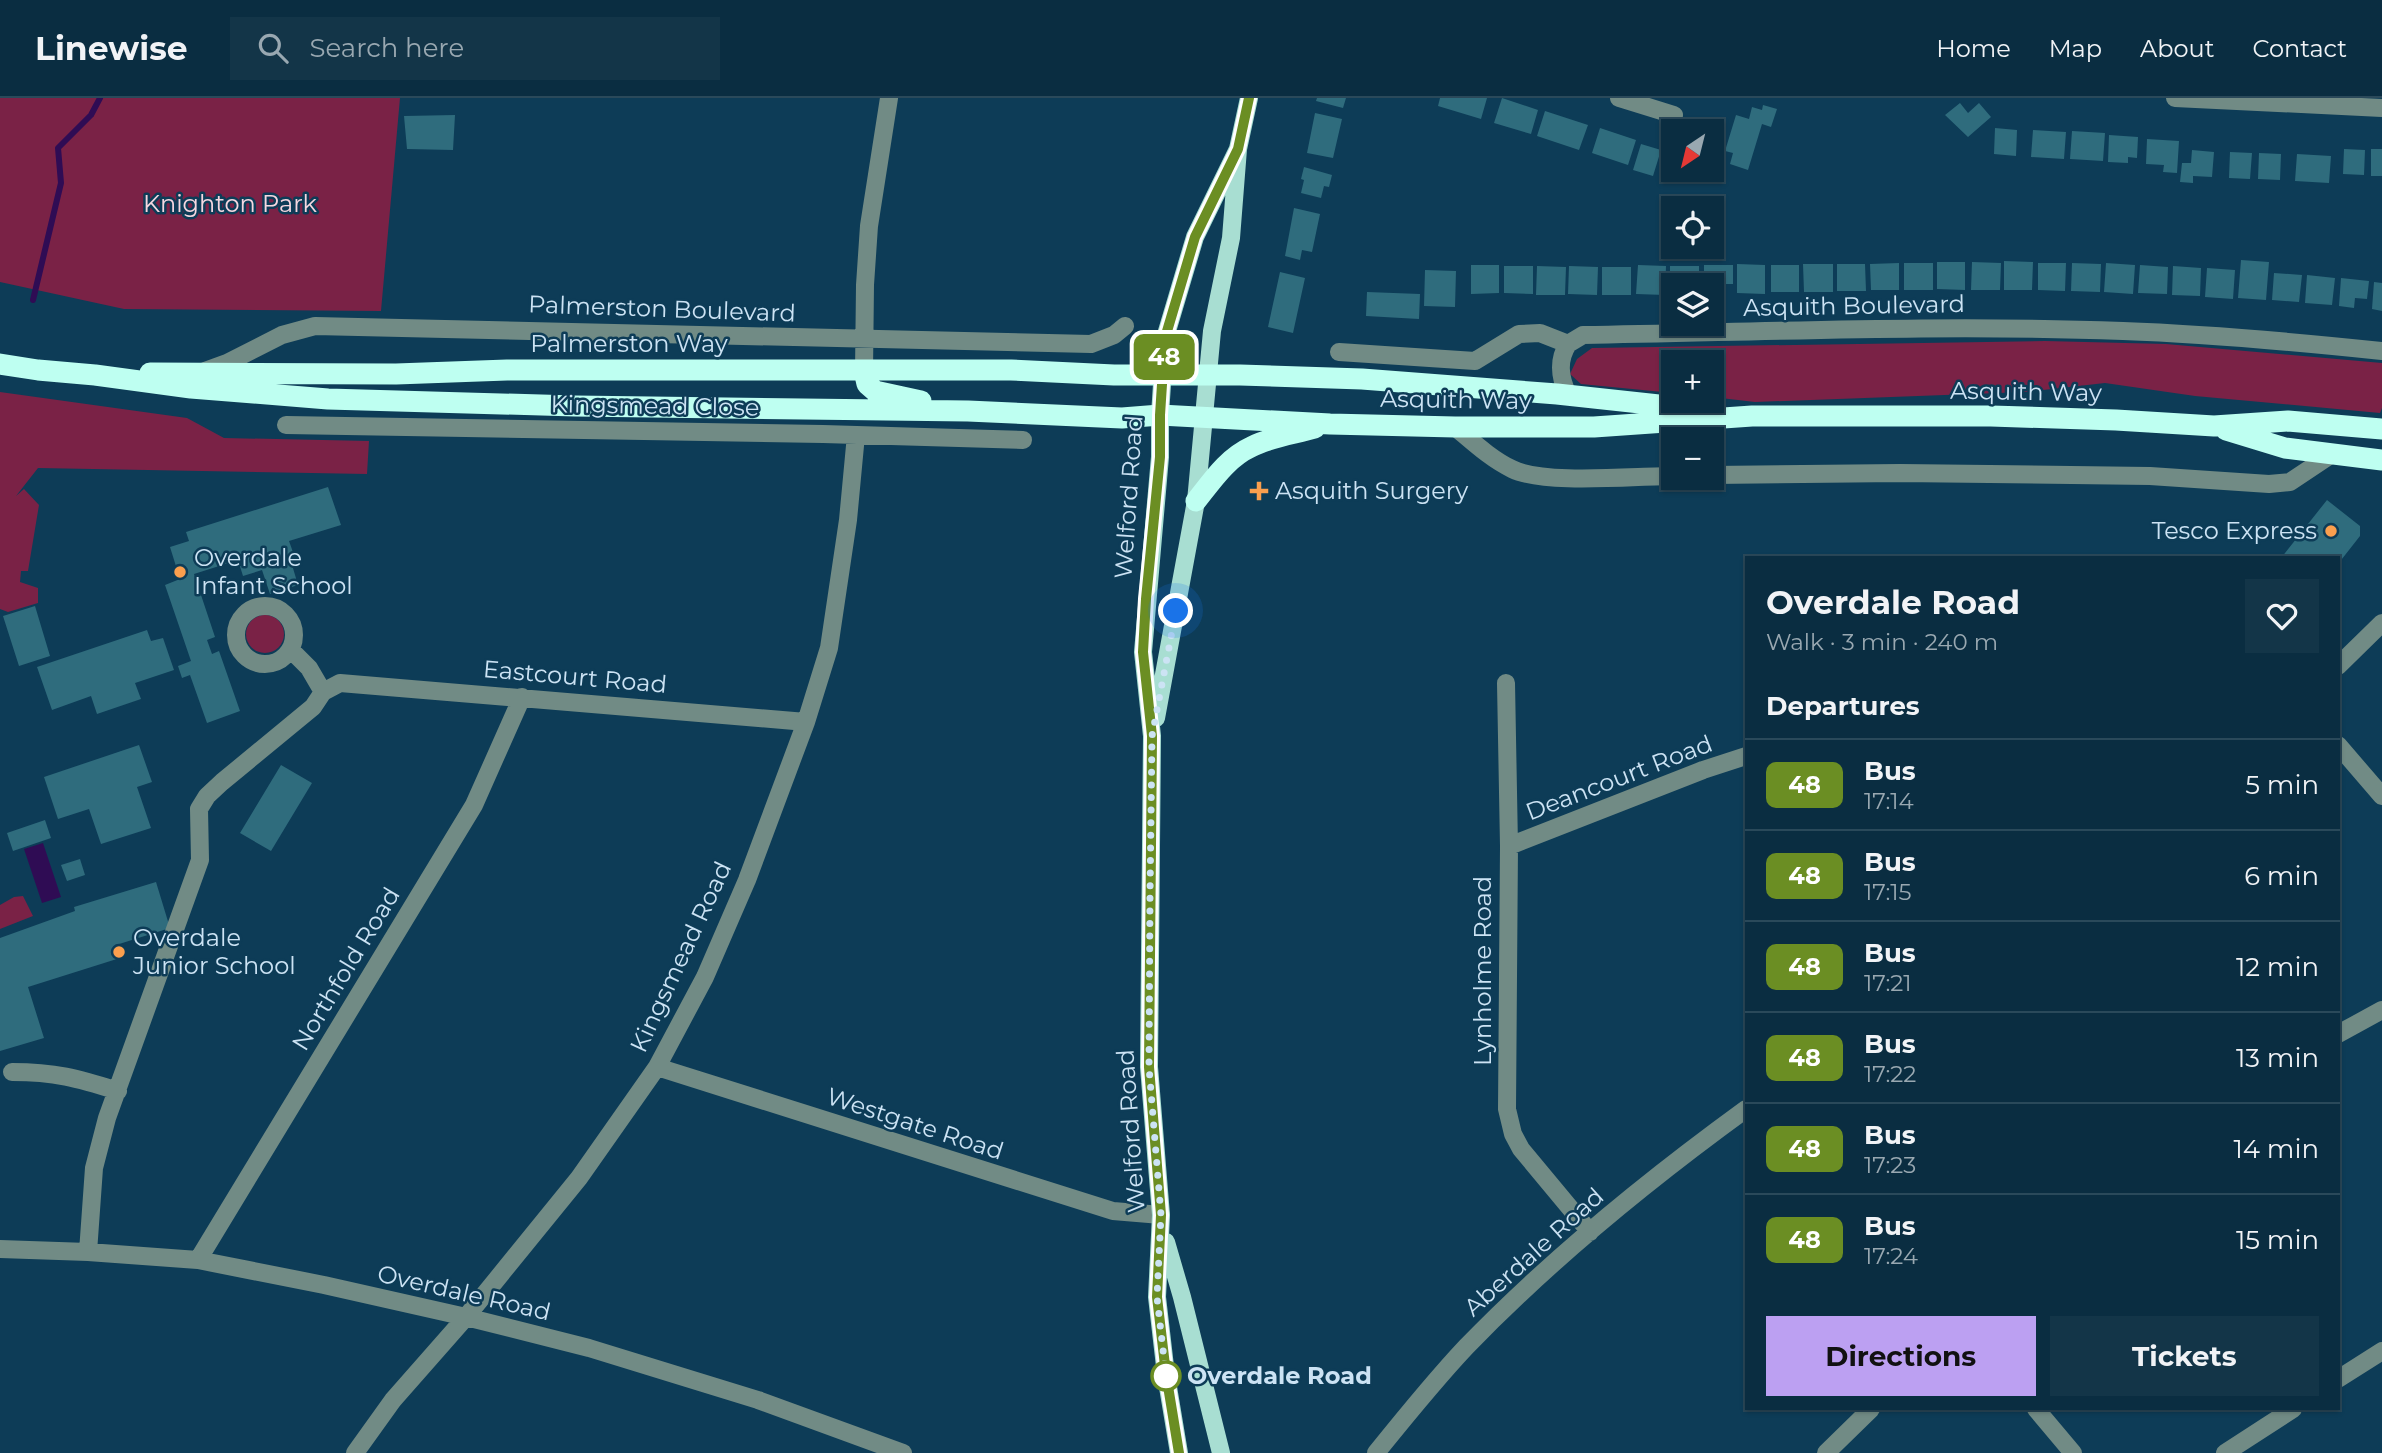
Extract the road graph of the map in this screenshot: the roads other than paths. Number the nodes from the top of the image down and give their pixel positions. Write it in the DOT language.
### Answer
graph roads {
  1 [pos="889,98"];
  2 [pos="1249,98"];
  3 [pos="1619,98"];
  4 [pos="2175,98"];
  5 [pos="2294,101"];
  6 [pos="2382,108"];
  7 [pos="1674,115"];
  8 [pos="1238,149"];
  9 [pos="1125,326"];
  10 [pos="864,339"];
  11 [pos="1568,344"];
  12 [pos="2382,351"];
  13 [pos="1339,352"];
  14 [pos="0,364"];
  15 [pos="864,371"];
  16 [pos="201,372"];
  17 [pos="95,375"];
  18 [pos="1162,375"];
  19 [pos="1207,376"];
  20 [pos="1568,395"];
  21 [pos="968,411"];
  22 [pos="1160,415"];
  23 [pos="1752,416"];
  24 [pos="1204,417"];
  25 [pos="1330,424"];
  26 [pos="286,425"];
  27 [pos="2214,426"];
  28 [pos="1455,427"];
  29 [pos="2382,429"];
  30 [pos="856,436"];
  31 [pos="1023,440"];
  32 [pos="2332,454"];
  33 [pos="2382,460"];
  34 [pos="1724,475"];
  35 [pos="1661,476"];
  36 [pos="1196,501"];
  37 [pos="2382,623"];
  38 [pos="291,650"];
  39 [pos="2340,664"];
  40 [pos="1506,683"];
  41 [pos="323,692"];
  42 [pos="522,697"];
  43 [pos="806,722"];
  44 [pos="1152,736"];
  45 [pos="2340,747"];
  46 [pos="1745,756"];
  47 [pos="2382,796"];
  48 [pos="1508,846"];
  49 [pos="2382,1010"];
  50 [pos="2340,1033"];
  51 [pos="657,1067"];
  52 [pos="12,1072"];
  53 [pos="118,1091"];
  54 [pos="1745,1110"];
  55 [pos="1161,1222"];
  56 [pos="1590,1232"];
  57 [pos="0,1249"];
  58 [pos="88,1252"];
  59 [pos="198,1260"];
  60 [pos="466,1317"];
  61 [pos="2382,1351"];
  62 [pos="2340,1378"];
  63 [pos="1870,1410"];
  64 [pos="2037,1410"];
  65 [pos="2291,1410"];
  66 [pos="355,1453"];
  67 [pos="902,1453"];
  68 [pos="1179,1453"];
  69 [pos="1221,1453"];
  70 [pos="1376,1453"];
  71 [pos="1826,1453"];
  72 [pos="2073,1453"];
  73 [pos="2225,1453"];
  1 -- 10 [label="street"];
  2 -- 8 [label="main road, Welford Road"];
  3 -- 7 [label="street"];
  4 -- 5 [label="street"];
  5 -- 6 [label="street"];
  8 -- 18 [label="main road, Welford Road"];
  8 -- 19 [label="main road, Welford Road"];
  9 -- 10 [label="street, Palmerston Boulevard"];
  10 -- 15 [label="street"];
  10 -- 16 [label="street, Palmerston Boulevard"];
  11 -- 12 [label="street, Asquith Boulevard"];
  11 -- 13 [label="street"];
  11 -- 20 [label="street"];
  14 -- 17 [label="highway, Palmerston Way"];
  15 -- 16 [label="highway, Palmerston Way"];
  15 -- 18 [label="highway, Palmerston Way"];
  15 -- 21 [label="highway"];
  16 -- 17 [label="highway, Palmerston Way"];
  17 -- 21 [label="highway, Palmerston Way"];
  18 -- 19 [label="highway, Asquith Way"];
  18 -- 22 [label="main road, Welford Road"];
  19 -- 20 [label="highway, Asquith Way"];
  19 -- 24 [label="main road, Welford Road"];
  20 -- 23 [label="highway, Asquith Way"];
  21 -- 22 [label="highway, Palmerston Way"];
  22 -- 24 [label="highway, Asquith Way"];
  22 -- 44 [label="main road, Welford Road"];
  23 -- 27 [label="highway, Asquith Way"];
  23 -- 28 [label="highway, Asquith Way"];
  24 -- 25 [label="highway, Asquith Way"];
  24 -- 36 [label="main road, Welford Road"];
  25 -- 28 [label="highway, Asquith Way"];
  25 -- 36 [label="highway"];
  26 -- 30 [label="street, Kingsmead Close"];
  27 -- 29 [label="highway, Asquith Way"];
  27 -- 32 [label="highway, Asquith Way"];
  28 -- 35 [label="street"];
  30 -- 31 [label="street, Kingsmead Close"];
  30 -- 43 [label="street, Kingsmead Road"];
  32 -- 33 [label="highway, Asquith Way"];
  32 -- 34 [label="street"];
  36 -- 44 [label="main road, Welford Road"];
  37 -- 39 [label="street"];
  38 -- 41 [label="street"];
  40 -- 48 [label="street, Lynholme Road"];
  41 -- 42 [label="street, Eastcourt Road"];
  41 -- 53 [label="street"];
  42 -- 43 [label="street, Eastcourt Road"];
  42 -- 59 [label="street, Northfold Road"];
  43 -- 51 [label="street, Kingsmead Road"];
  44 -- 55 [label="main road, Welford Road"];
  45 -- 47 [label="street"];
  46 -- 48 [label="street, Deancourt Road"];
  48 -- 56 [label="street, Lynholme Road"];
  49 -- 50 [label="street"];
  51 -- 55 [label="street, Westgate Road"];
  51 -- 60 [label="street, Kingsmead Road"];
  52 -- 53 [label="street"];
  53 -- 58 [label="street"];
  54 -- 56 [label="street, Aberdale Road"];
  55 -- 68 [label="main road, Welford Road"];
  55 -- 69 [label="main road, Welford Road"];
  56 -- 70 [label="street, Aberdale Road"];
  57 -- 58 [label="street, Overdale Road"];
  58 -- 59 [label="street, Overdale Road"];
  59 -- 60 [label="street, Overdale Road"];
  60 -- 66 [label="street, Kingsmead Road"];
  60 -- 67 [label="street, Overdale Road"];
  61 -- 62 [label="street"];
  63 -- 71 [label="street"];
  64 -- 72 [label="street"];
  65 -- 73 [label="street"];
}
